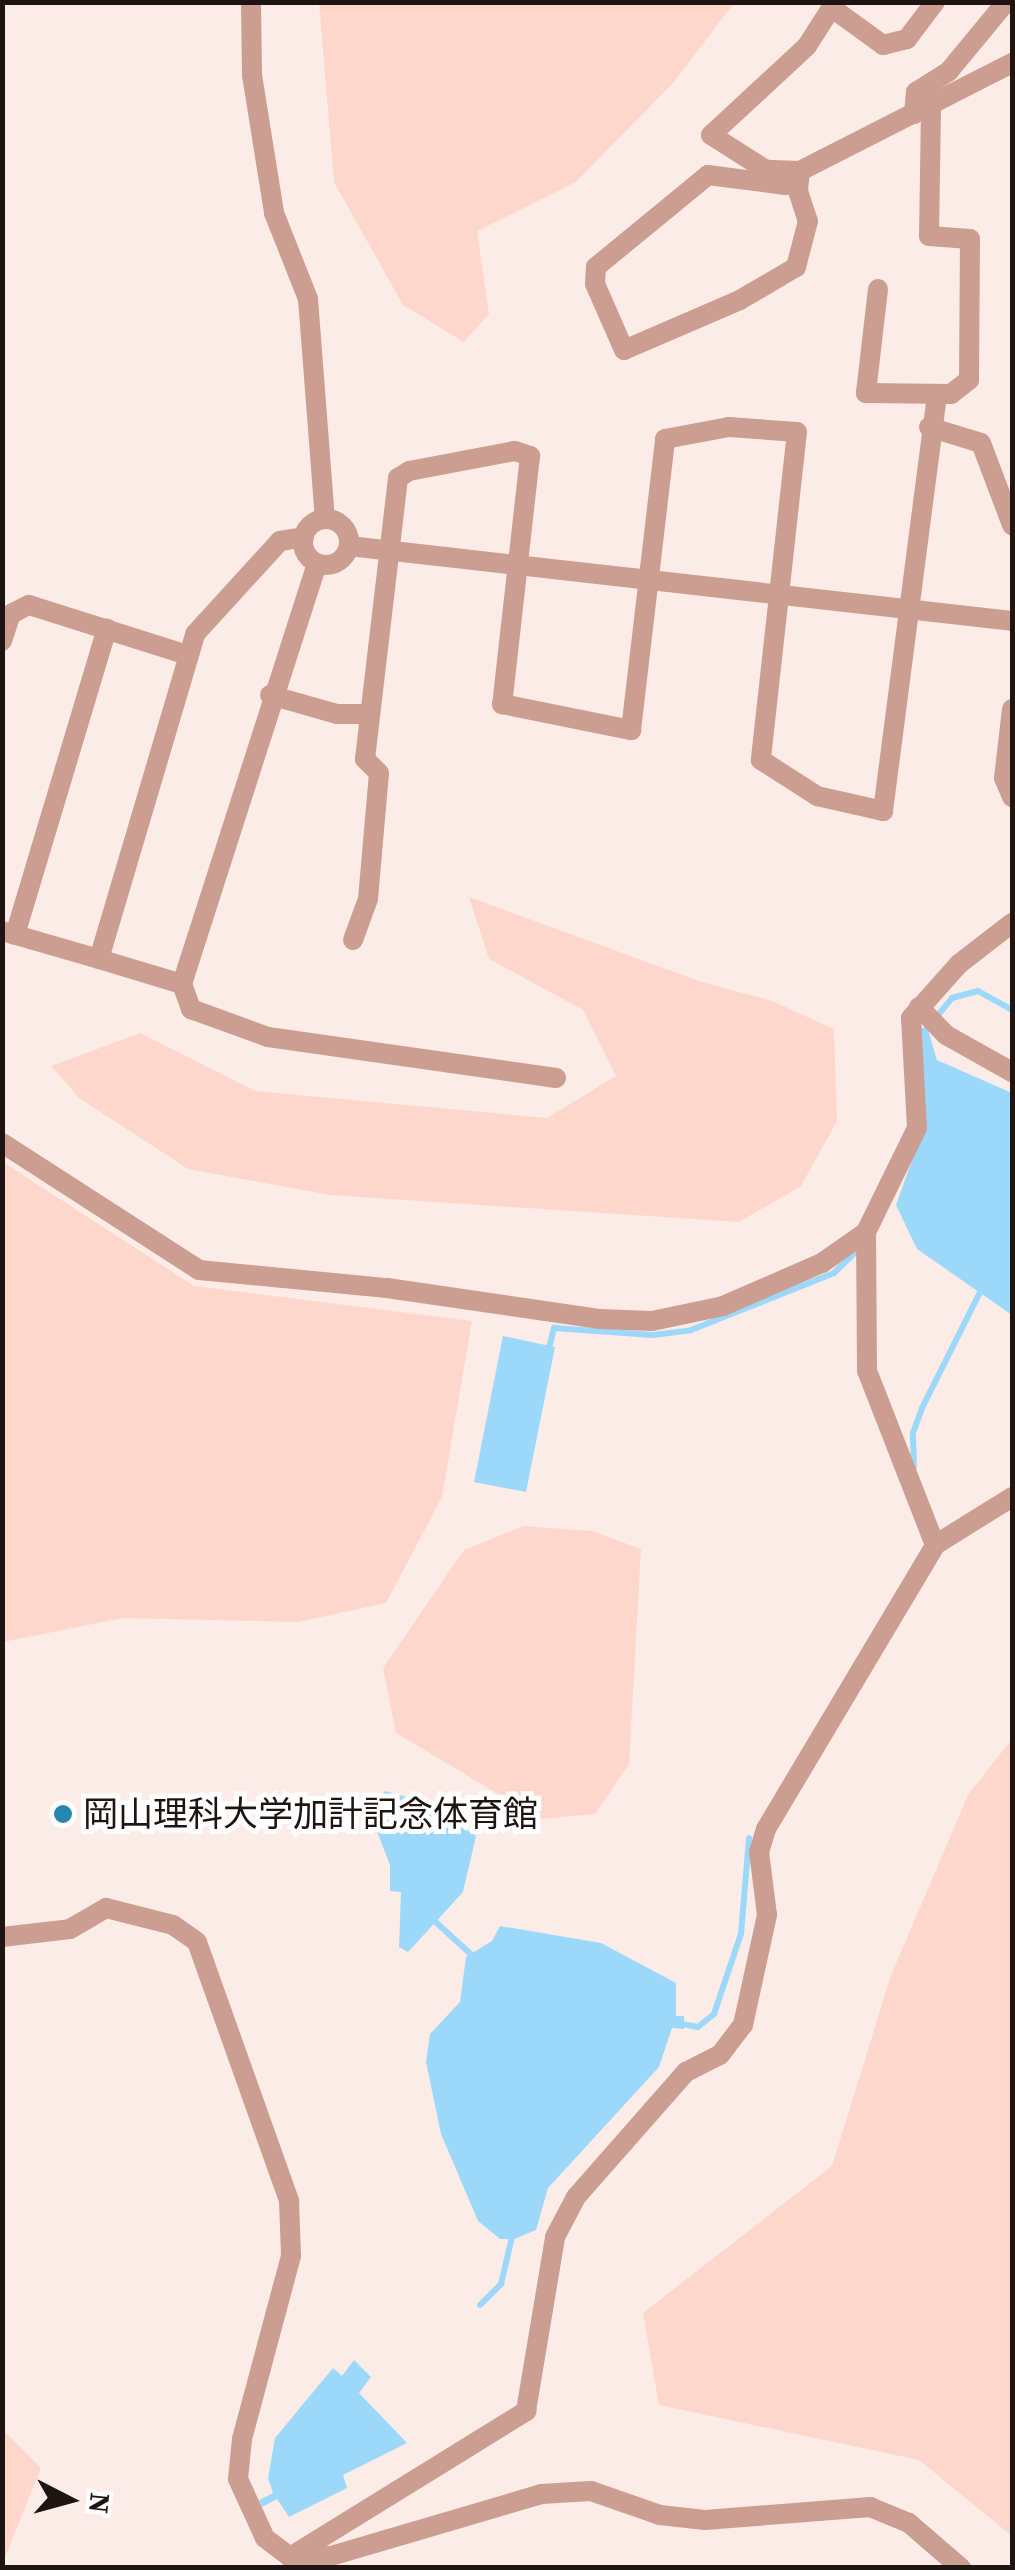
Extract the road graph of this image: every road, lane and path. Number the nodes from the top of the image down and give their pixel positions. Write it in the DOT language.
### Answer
graph roads {
  1 [pos="251,2"];
  2 [pos="935,2"];
  3 [pos="1006,2"];
  4 [pos="834,6"];
  5 [pos="1012,63"];
  6 [pos="923,110"];
  7 [pos="800,172"];
  8 [pos="878,289"];
  9 [pos="937,394"];
  10 [pos="929,427"];
  11 [pos="325,519"];
  12 [pos="1012,526"];
  13 [pos="304,537"];
  14 [pos="349,546"];
  15 [pos="391,550"];
  16 [pos="318,564"];
  17 [pos="519,565"];
  18 [pos="649,580"];
  19 [pos="780,595"];
  20 [pos="908,610"];
  21 [pos="1012,622"];
  22 [pos="107,628"];
  23 [pos="2,642"];
  24 [pos="188,655"];
  25 [pos="270,695"];
  26 [pos="1012,709"];
  27 [pos="370,714"];
  28 [pos="1012,797"];
  29 [pos="1012,923"];
  30 [pos="8,933"];
  31 [pos="352,940"];
  32 [pos="99,959"];
  33 [pos="182,984"];
  34 [pos="926,1014"];
  35 [pos="1012,1072"];
  36 [pos="556,1078"];
  37 [pos="2,1143"];
  38 [pos="866,1232"];
  39 [pos="1012,1497"];
  40 [pos="935,1545"];
  41 [pos="2,1937"];
  42 [pos="290,2557"];
  43 [pos="960,2568"];
  1 -- 11 [label="street"];
  2 -- 4 [label="street"];
  3 -- 6 [label="street"];
  4 -- 7 [label="street"];
  5 -- 6 [label="street"];
  6 -- 7 [label="street"];
  6 -- 9 [label="street"];
  7 -- 7 [label="street"];
  8 -- 9 [label="street"];
  9 -- 10 [label="street"];
  10 -- 12 [label="street"];
  10 -- 20 [label="street"];
  11 -- 13 [label="street"];
  11 -- 14 [label="street"];
  13 -- 16 [label="street"];
  13 -- 24 [label="street"];
  14 -- 15 [label="street"];
  14 -- 16 [label="street"];
  15 -- 17 [label="street"];
  15 -- 17 [label="street"];
  15 -- 27 [label="street"];
  16 -- 25 [label="street"];
  17 -- 18 [label="street"];
  17 -- 18 [label="street"];
  18 -- 19 [label="street"];
  18 -- 19 [label="street"];
  19 -- 20 [label="street"];
  19 -- 20 [label="street"];
  20 -- 21 [label="street"];
  22 -- 23 [label="street"];
  22 -- 24 [label="street"];
  22 -- 30 [label="street"];
  24 -- 32 [label="street"];
  25 -- 27 [label="street"];
  25 -- 33 [label="street"];
  26 -- 28 [label="street"];
  27 -- 31 [label="street"];
  29 -- 34 [label="street"];
  30 -- 32 [label="street"];
  32 -- 33 [label="street"];
  33 -- 36 [label="street"];
  34 -- 35 [label="street"];
  34 -- 38 [label="street"];
  37 -- 38 [label="street"];
  38 -- 40 [label="street"];
  39 -- 40 [label="street"];
  40 -- 42 [label="street"];
  41 -- 42 [label="street"];
  42 -- 43 [label="street"];
}
